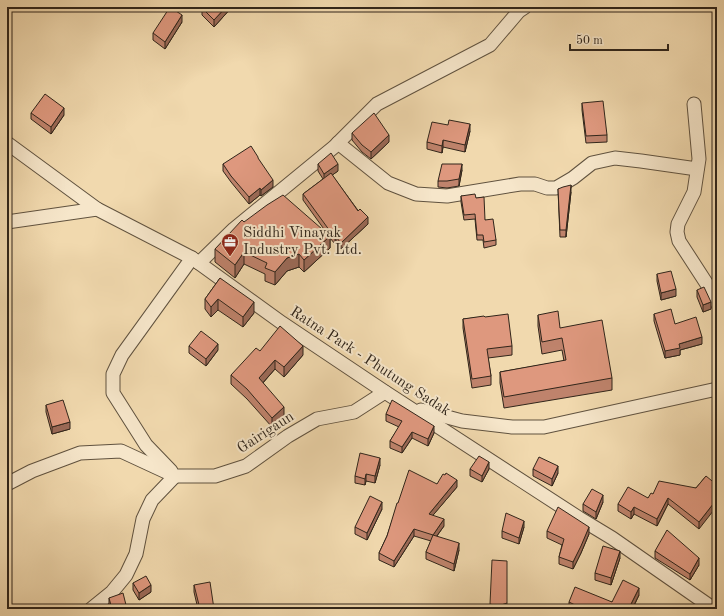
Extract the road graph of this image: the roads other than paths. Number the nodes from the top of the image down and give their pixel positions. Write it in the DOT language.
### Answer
graph roads {
  1 [pos="525,7"];
  2 [pos="694,104"];
  3 [pos="7,143"];
  4 [pos="338,143"];
  5 [pos="697,169"];
  6 [pos="96,209"];
  7 [pos="7,222"];
  8 [pos="196,261"];
  9 [pos="717,303"];
  10 [pos="717,389"];
  11 [pos="386,392"];
  12 [pos="408,407"];
  13 [pos="175,476"];
  14 [pos="7,484"];
  15 [pos="91,609"];
  16 [pos="714,609"];
  1 -- 4 [label="street"];
  2 -- 5 [label="street"];
  3 -- 6 [label="street, Ratna Park - Phutung Sadak"];
  4 -- 5 [label="street"];
  4 -- 8 [label="street"];
  5 -- 9 [label="street"];
  6 -- 7 [label="street"];
  6 -- 8 [label="street, Ratna Park - Phutung Sadak"];
  8 -- 11 [label="street, Ratna Park - Phutung Sadak"];
  8 -- 13 [label="street"];
  10 -- 12 [label="street"];
  11 -- 12 [label="street, Ratna Park - Phutung Sadak"];
  11 -- 13 [label="street, Gairigaun"];
  12 -- 16 [label="street, Ratna Park - Phutung Sadak"];
  13 -- 14 [label="street"];
  13 -- 15 [label="street"];
}
